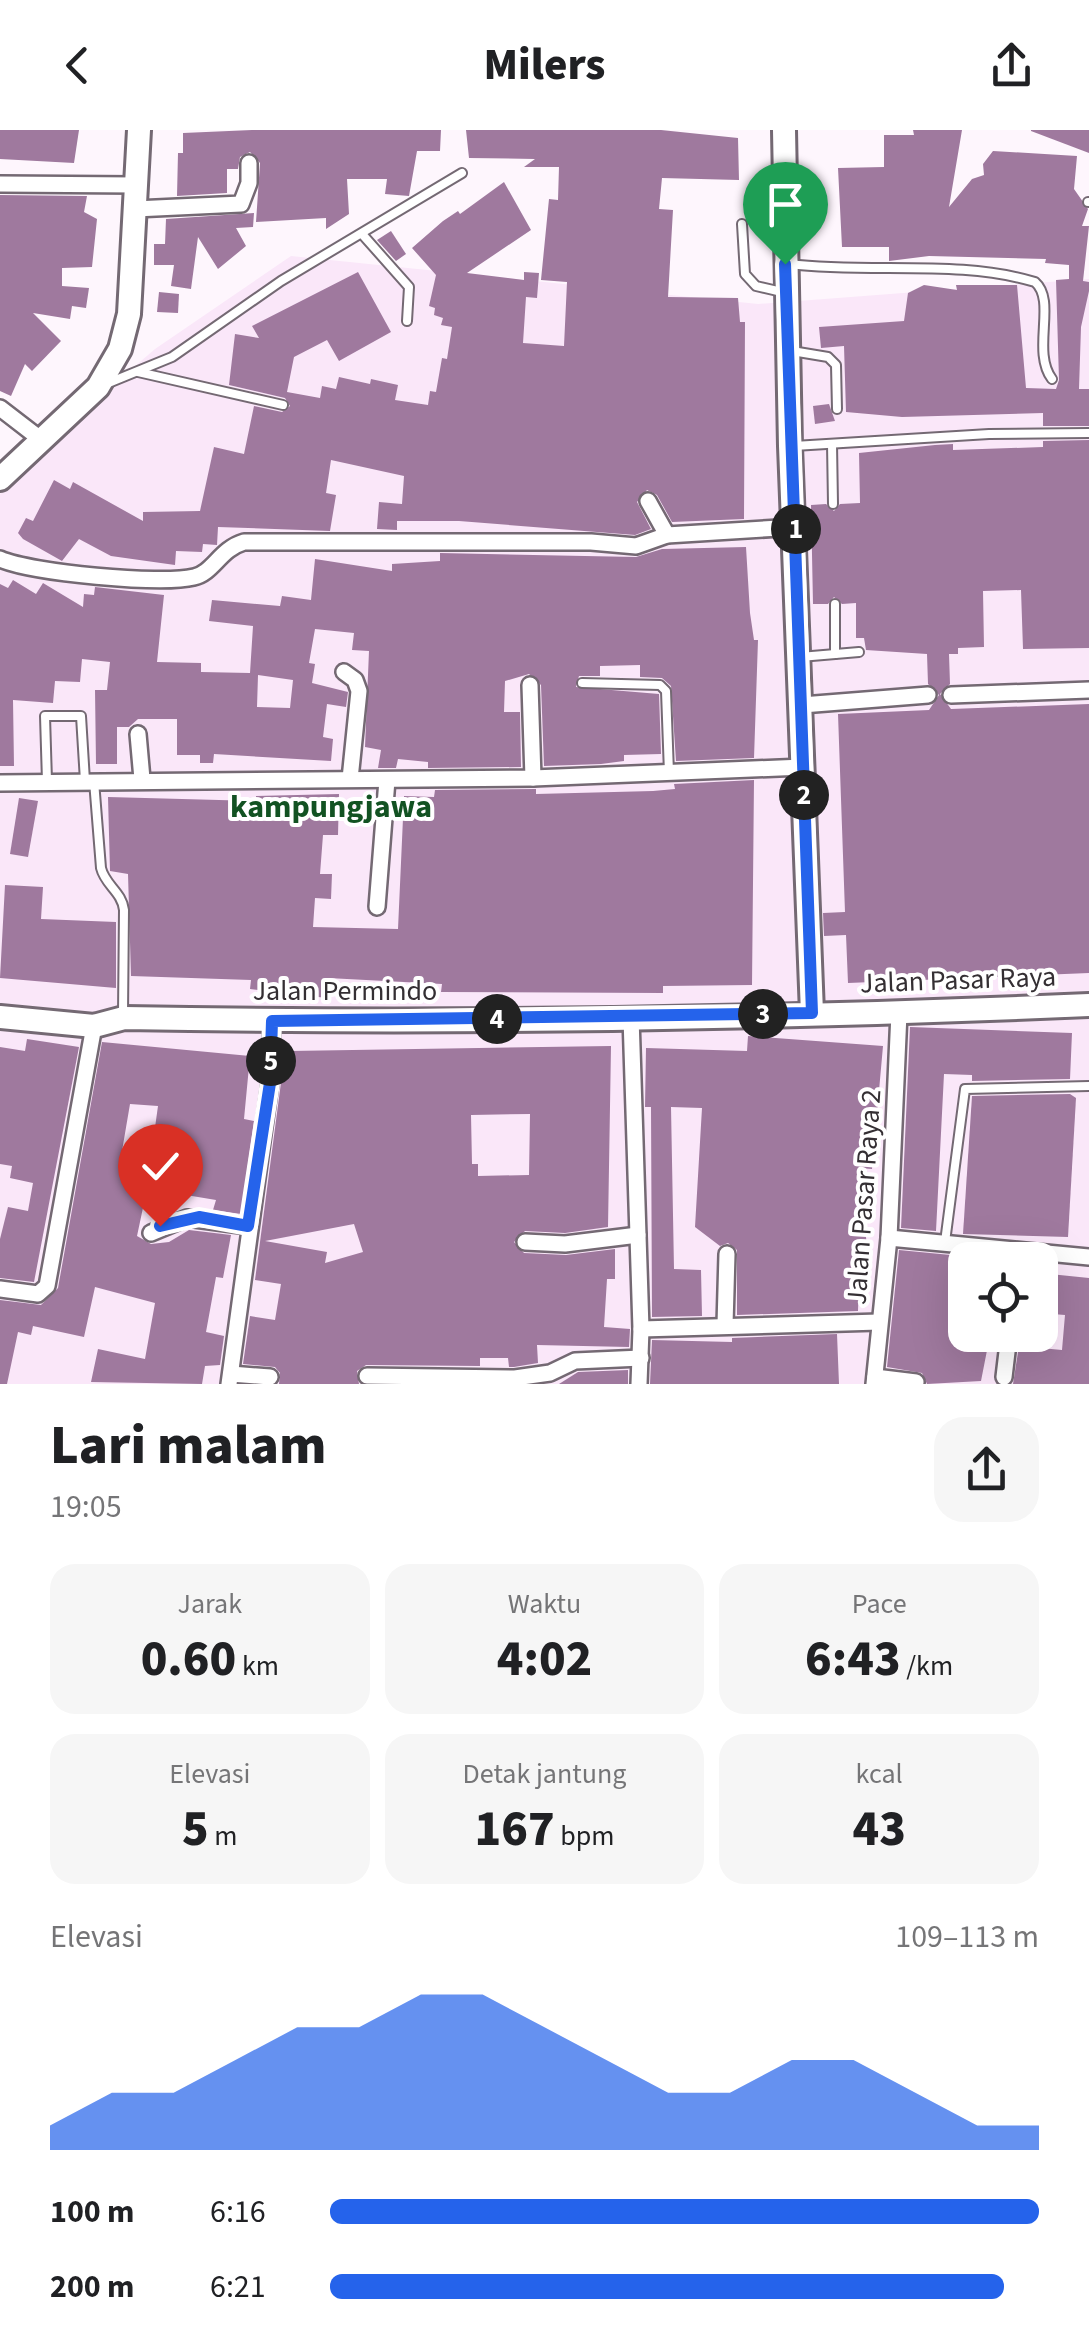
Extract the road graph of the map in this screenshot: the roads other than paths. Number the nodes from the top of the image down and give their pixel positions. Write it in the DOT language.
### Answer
graph roads {
  1 [pos="139,130"];
  2 [pos="784,130"];
  3 [pos="249,163"];
  4 [pos="462,172"];
  5 [pos="0,184"];
  6 [pos="136,185"];
  7 [pos="136,210"];
  8 [pos="742,224"];
  9 [pos="362,234"];
  10 [pos="785,264"];
  11 [pos="786,294"];
  12 [pos="406,321"];
  13 [pos="787,350"];
  14 [pos="138,372"];
  15 [pos="1052,380"];
  16 [pos="98,388"];
  17 [pos="283,405"];
  18 [pos="0,408"];
  19 [pos="837,409"];
  20 [pos="1089,434"];
  21 [pos="38,438"];
  22 [pos="832,444"];
  23 [pos="790,446"];
  24 [pos="0,479"];
  25 [pos="648,501"];
  26 [pos="833,504"];
  27 [pos="796,528"];
  28 [pos="667,535"];
  29 [pos="0,560"];
  30 [pos="834,604"];
  31 [pos="860,652"];
  32 [pos="836,654"];
  33 [pos="800,657"];
  34 [pos="344,672"];
  35 [pos="582,683"];
  36 [pos="530,685"];
  37 [pos="1089,690"];
  38 [pos="950,695"];
  39 [pos="922,696"];
  40 [pos="802,705"];
  41 [pos="138,734"];
  42 [pos="803,768"];
  43 [pos="670,773"];
  44 [pos="533,778"];
  45 [pos="142,779"];
  46 [pos="350,779"];
  47 [pos="387,780"];
  48 [pos="47,781"];
  49 [pos="90,781"];
  50 [pos="0,784"];
  51 [pos="377,906"];
  52 [pos="1089,1004"];
  53 [pos="812,1013"];
  54 [pos="900,1013"];
  55 [pos="0,1017"];
  56 [pos="631,1017"];
  57 [pos="124,1018"];
  58 [pos="272,1021"];
  59 [pos="94,1026"];
  60 [pos="1089,1086"];
  61 [pos="248,1226"];
  62 [pos="151,1233"];
  63 [pos="638,1234"];
  64 [pos="889,1238"];
  65 [pos="524,1242"];
  66 [pos="945,1242"];
  67 [pos="948,1243"];
  68 [pos="727,1254"];
  69 [pos="1058,1256"];
  70 [pos="1089,1257"];
  71 [pos="0,1288"];
  72 [pos="880,1322"];
  73 [pos="725,1325"];
  74 [pos="641,1329"];
  75 [pos="1006,1352"];
  76 [pos="641,1358"];
  77 [pos="366,1376"];
  78 [pos="270,1377"];
  79 [pos="1004,1377"];
  80 [pos="230,1379"];
  81 [pos="875,1381"];
  82 [pos="916,1382"];
  83 [pos="639,1384"];
  1 -- 6 [label="main road"];
  2 -- 10 [label="main road"];
  3 -- 7 [label="street"];
  4 -- 9 [label="lane"];
  5 -- 6 [label="street"];
  6 -- 7 [label="main road"];
  7 -- 16 [label="main road"];
  8 -- 11 [label="lane"];
  9 -- 12 [label="lane"];
  9 -- 14 [label="lane"];
  10 -- 11 [label="main road"];
  10 -- 15 [label="lane"];
  11 -- 13 [label="main road"];
  13 -- 19 [label="lane"];
  13 -- 23 [label="main road"];
  14 -- 16 [label="lane"];
  14 -- 17 [label="lane"];
  16 -- 21 [label="main road"];
  18 -- 21 [label="street"];
  20 -- 22 [label="lane"];
  21 -- 24 [label="main road"];
  22 -- 23 [label="lane"];
  22 -- 26 [label="lane"];
  23 -- 27 [label="main road"];
  25 -- 28 [label="street"];
  27 -- 28 [label="street"];
  27 -- 33 [label="main road"];
  28 -- 29 [label="street"];
  30 -- 32 [label="lane"];
  31 -- 32 [label="lane"];
  32 -- 33 [label="lane"];
  33 -- 40 [label="main road"];
  34 -- 46 [label="street"];
  35 -- 43 [label="lane"];
  36 -- 44 [label="street"];
  37 -- 38 [label="street"];
  39 -- 40 [label="street"];
  40 -- 42 [label="main road"];
  41 -- 45 [label="street"];
  42 -- 43 [label="street"];
  42 -- 53 [label="main road"];
  43 -- 44 [label="street"];
  44 -- 47 [label="street"];
  45 -- 46 [label="street"];
  45 -- 49 [label="street"];
  46 -- 47 [label="street"];
  47 -- 51 [label="street"];
  48 -- 49 [label="street"];
  48 -- 49 [label="lane"];
  48 -- 50 [label="street"];
  49 -- 57 [label="lane"];
  52 -- 54 [label="main road, Jalan Pasar Raya"];
  53 -- 54 [label="main road, Jalan Pasar Raya"];
  53 -- 56 [label="main road, Jalan Permindo"];
  54 -- 64 [label="street, Jalan Pasar Raya 2"];
  55 -- 59 [label="main road, Jalan Permindo"];
  56 -- 58 [label="main road, Jalan Permindo"];
  56 -- 63 [label="street"];
  57 -- 58 [label="main road, Jalan Permindo"];
  57 -- 59 [label="main road, Jalan Permindo"];
  58 -- 61 [label="street"];
  59 -- 71 [label="street"];
  60 -- 66 [label="lane"];
  61 -- 62 [label="street"];
  61 -- 80 [label="street"];
  63 -- 65 [label="street"];
  63 -- 74 [label="street"];
  64 -- 66 [label="street"];
  64 -- 72 [label="street, Jalan Pasar Raya 2"];
  66 -- 67 [label="street"];
  68 -- 73 [label="street"];
  69 -- 70 [label="street"];
  72 -- 73 [label="street"];
  72 -- 81 [label="street, Jalan Pasar Raya 2"];
  73 -- 74 [label="street"];
  74 -- 76 [label="street"];
  75 -- 79 [label="street"];
  76 -- 77 [label="street"];
  76 -- 83 [label="street"];
  78 -- 80 [label="street"];
  81 -- 82 [label="street"];
}
